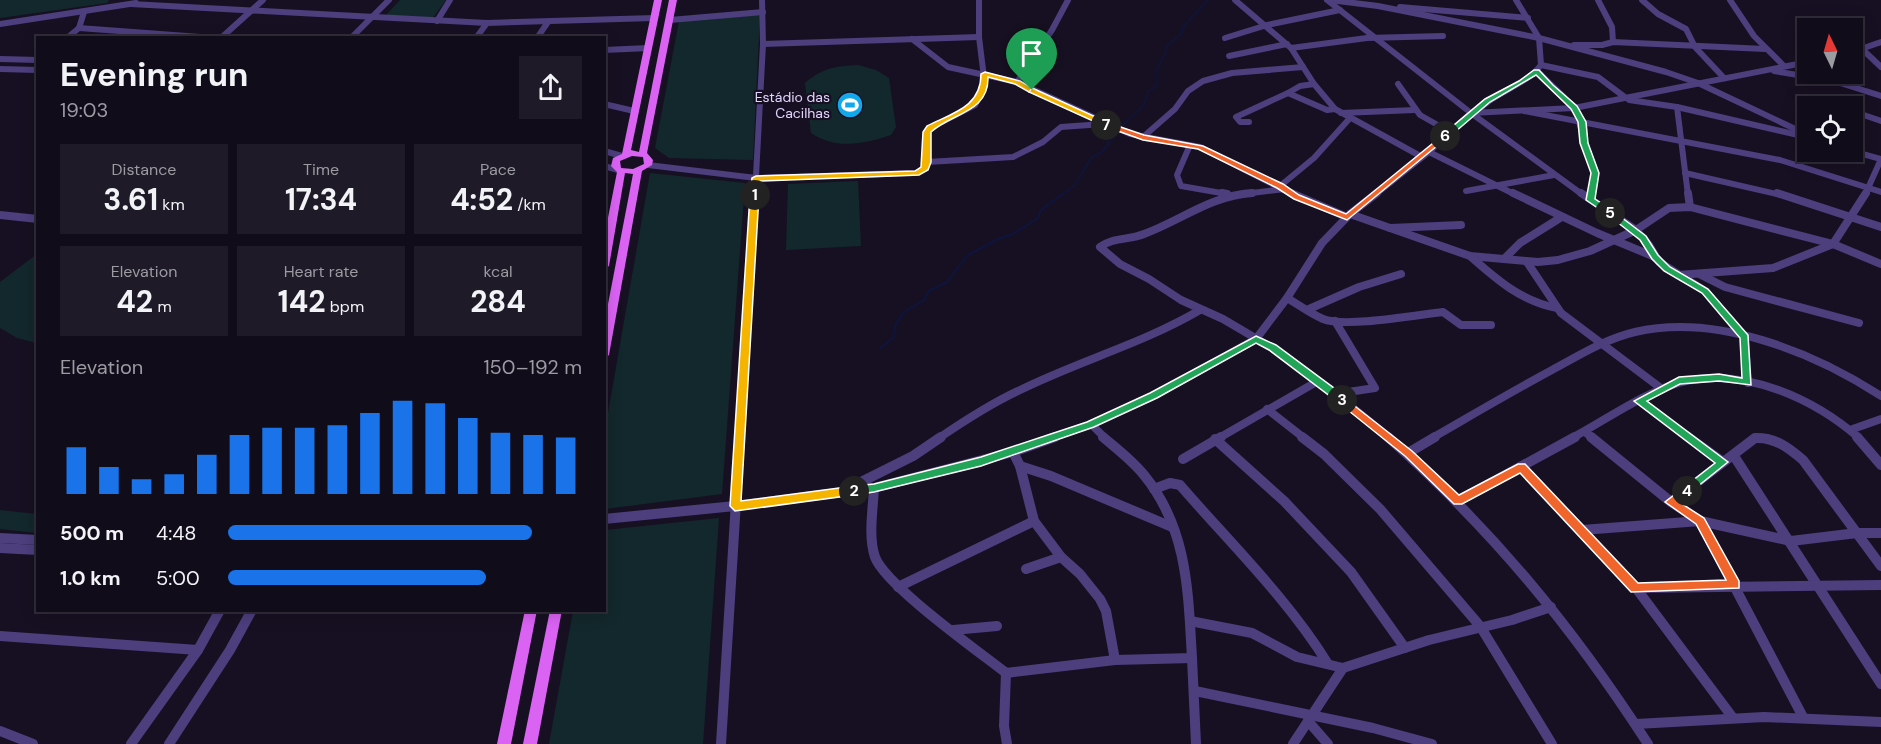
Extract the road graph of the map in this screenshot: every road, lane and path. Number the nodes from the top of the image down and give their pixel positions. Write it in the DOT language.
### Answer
graph roads {
  1 [pos="154,0"];
  2 [pos="191,0"];
  3 [pos="263,0"];
  4 [pos="389,0"];
  5 [pos="450,0"];
  6 [pos="658,0"];
  7 [pos="674,0"];
  8 [pos="763,0"];
  9 [pos="979,0"];
  10 [pos="1068,0"];
  11 [pos="1235,0"];
  12 [pos="1329,0"];
  13 [pos="1338,0"];
  14 [pos="1516,0"];
  15 [pos="1598,0"];
  16 [pos="1642,0"];
  17 [pos="1730,0"];
  18 [pos="131,4"];
  19 [pos="183,6"];
  20 [pos="1395,9"];
  21 [pos="253,10"];
  22 [pos="1340,10"];
  23 [pos="84,12"];
  24 [pos="763,12"];
  25 [pos="374,17"];
  26 [pos="654,18"];
  27 [pos="1528,18"];
  28 [pos="670,20"];
  29 [pos="436,21"];
  30 [pos="548,22"];
  31 [pos="487,23"];
  32 [pos="0,24"];
  33 [pos="1267,25"];
  34 [pos="79,28"];
  35 [pos="69,36"];
  36 [pos="187,36"];
  37 [pos="223,36"];
  38 [pos="353,36"];
  39 [pos="477,36"];
  40 [pos="538,36"];
  41 [pos="1374,36"];
  42 [pos="1443,36"];
  43 [pos="979,37"];
  44 [pos="1225,38"];
  45 [pos="1539,38"];
  46 [pos="912,39"];
  47 [pos="1614,42"];
  48 [pos="1881,42"];
  49 [pos="763,44"];
  50 [pos="1563,44"];
  51 [pos="1289,46"];
  52 [pos="1695,47"];
  53 [pos="649,48"];
  54 [pos="1865,48"];
  55 [pos="1765,49"];
  56 [pos="606,50"];
  57 [pos="1881,51"];
  58 [pos="1229,56"];
  59 [pos="0,59"];
  60 [pos="36,60"];
  61 [pos="1797,64"];
  62 [pos="1541,65"];
  63 [pos="1784,66"];
  64 [pos="1303,67"];
  65 [pos="1881,67"];
  66 [pos="0,69"];
  67 [pos="36,70"];
  68 [pos="1768,70"];
  69 [pos="1537,71"];
  70 [pos="985,74"];
  71 [pos="1724,78"];
  72 [pos="1017,82"];
  73 [pos="1698,83"];
  74 [pos="1314,84"];
  75 [pos="1398,84"];
  76 [pos="1288,93"];
  77 [pos="1881,95"];
  78 [pos="1624,99"];
  79 [pos="606,104"];
  80 [pos="1741,104"];
  81 [pos="1677,107"];
  82 [pos="1574,108"];
  83 [pos="1415,110"];
  84 [pos="634,111"];
  85 [pos="1338,111"];
  86 [pos="1524,111"];
  87 [pos="1474,112"];
  88 [pos="1863,115"];
  89 [pos="1350,118"];
  90 [pos="1738,120"];
  91 [pos="1881,121"];
  92 [pos="1249,122"];
  93 [pos="1582,122"];
  94 [pos="1108,126"];
  95 [pos="1797,131"];
  96 [pos="1450,132"];
  97 [pos="1797,133"];
  98 [pos="1143,137"];
  99 [pos="1681,140"];
  100 [pos="1190,145"];
  101 [pos="606,151"];
  102 [pos="1863,153"];
  103 [pos="643,154"];
  104 [pos="1426,154"];
  105 [pos="624,155"];
  106 [pos="927,162"];
  107 [pos="648,165"];
  108 [pos="606,167"];
  109 [pos="619,171"];
  110 [pos="638,171"];
  111 [pos="1685,173"];
  112 [pos="1554,175"];
  113 [pos="756,178"];
  114 [pos="1494,184"];
  115 [pos="1282,188"];
  116 [pos="1869,188"];
  117 [pos="1466,191"];
  118 [pos="1881,192"];
  119 [pos="1231,195"];
  120 [pos="1590,200"];
  121 [pos="1690,207"];
  122 [pos="0,215"];
  123 [pos="1849,215"];
  124 [pos="1349,216"];
  125 [pos="1560,218"];
  126 [pos="36,219"];
  127 [pos="1461,225"];
  128 [pos="1881,227"];
  129 [pos="1386,228"];
  130 [pos="1635,230"];
  131 [pos="1613,242"];
  132 [pos="1833,244"];
  133 [pos="606,253"];
  134 [pos="1470,256"];
  135 [pos="1655,256"];
  136 [pos="1504,259"];
  137 [pos="1527,262"];
  138 [pos="1881,264"];
  139 [pos="1698,273"];
  140 [pos="1401,274"];
  141 [pos="1677,275"];
  142 [pos="1287,298"];
  143 [pos="1557,308"];
  144 [pos="1309,309"];
  145 [pos="1200,310"];
  146 [pos="1335,321"];
  147 [pos="1859,323"];
  148 [pos="1491,325"];
  149 [pos="1745,338"];
  150 [pos="1256,339"];
  151 [pos="606,344"];
  152 [pos="1601,344"];
  153 [pos="1318,381"];
  154 [pos="1748,382"];
  155 [pos="1662,389"];
  156 [pos="1335,394"];
  157 [pos="1881,396"];
  158 [pos="1639,401"];
  159 [pos="1267,409"];
  160 [pos="1881,419"];
  161 [pos="1090,424"];
  162 [pos="1850,430"];
  163 [pos="1585,432"];
  164 [pos="1215,440"];
  165 [pos="1013,452"];
  166 [pos="1408,453"];
  167 [pos="1734,456"];
  168 [pos="1183,459"];
  169 [pos="1723,462"];
  170 [pos="1881,465"];
  171 [pos="1020,466"];
  172 [pos="1521,467"];
  173 [pos="874,488"];
  174 [pos="1154,489"];
  175 [pos="860,490"];
  176 [pos="1458,501"];
  177 [pos="1671,502"];
  178 [pos="735,506"];
  179 [pos="606,519"];
  180 [pos="1035,521"];
  181 [pos="1700,521"];
  182 [pos="1172,527"];
  183 [pos="1582,530"];
  184 [pos="1857,533"];
  185 [pos="1881,533"];
  186 [pos="0,538"];
  187 [pos="36,540"];
  188 [pos="1791,541"];
  189 [pos="0,548"];
  190 [pos="36,550"];
  191 [pos="1061,558"];
  192 [pos="1881,566"];
  193 [pos="1026,569"];
  194 [pos="1735,585"];
  195 [pos="1818,585"];
  196 [pos="1881,585"];
  197 [pos="898,587"];
  198 [pos="1636,588"];
  199 [pos="1551,607"];
  200 [pos="219,612"];
  201 [pos="251,612"];
  202 [pos="531,612"];
  203 [pos="556,612"];
  204 [pos="1190,621"];
  205 [pos="997,626"];
  206 [pos="1480,626"];
  207 [pos="953,630"];
  208 [pos="1,637"];
  209 [pos="1405,648"];
  210 [pos="198,650"];
  211 [pos="1192,658"];
  212 [pos="1115,660"];
  213 [pos="1328,664"];
  214 [pos="1343,668"];
  215 [pos="1006,673"];
  216 [pos="1881,684"];
  217 [pos="1195,691"];
  218 [pos="1803,717"];
  219 [pos="1310,718"];
  220 [pos="1733,718"];
  221 [pos="1881,723"];
  222 [pos="1636,724"];
  223 [pos="0,731"];
  224 [pos="33,744"];
  225 [pos="131,744"];
  226 [pos="169,744"];
  227 [pos="504,744"];
  228 [pos="530,744"];
  229 [pos="721,744"];
  230 [pos="1007,744"];
  231 [pos="1196,744"];
  232 [pos="1293,744"];
  233 [pos="1328,744"];
  234 [pos="1432,744"];
  235 [pos="1551,744"];
  236 [pos="1648,744"];
  1 -- 18 [label="street"];
  2 -- 19 [label="street"];
  3 -- 21 [label="street"];
  4 -- 25 [label="street"];
  5 -- 29 [label="street"];
  6 -- 26 [label="main road"];
  7 -- 28 [label="main road"];
  8 -- 24 [label="street"];
  9 -- 43 [label="street"];
  10 -- 72 [label="street"];
  11 -- 33 [label="street"];
  12 -- 13 [label="street"];
  12 -- 22 [label="street"];
  13 -- 20 [label="street"];
  14 -- 27 [label="street"];
  15 -- 47 [label="street"];
  16 -- 52 [label="street"];
  17 -- 55 [label="street"];
  18 -- 19 [label="street"];
  18 -- 23 [label="street"];
  19 -- 21 [label="street"];
  20 -- 27 [label="street"];
  20 -- 45 [label="street"];
  21 -- 25 [label="street"];
  21 -- 37 [label="street"];
  22 -- 33 [label="street"];
  22 -- 41 [label="street"];
  23 -- 32 [label="street"];
  23 -- 34 [label="street"];
  24 -- 28 [label="street"];
  24 -- 49 [label="street"];
  25 -- 29 [label="street"];
  25 -- 38 [label="street"];
  26 -- 30 [label="street"];
  26 -- 53 [label="main road"];
  27 -- 45 [label="street"];
  28 -- 103 [label="main road"];
  29 -- 31 [label="street"];
  30 -- 31 [label="street"];
  30 -- 40 [label="street"];
  31 -- 39 [label="street"];
  33 -- 44 [label="street"];
  33 -- 51 [label="street"];
  34 -- 35 [label="street"];
  34 -- 36 [label="street"];
  41 -- 42 [label="street"];
  41 -- 51 [label="street"];
  41 -- 87 [label="street"];
  43 -- 46 [label="street"];
  43 -- 70 [label="street"];
  45 -- 50 [label="street"];
  45 -- 62 [label="street"];
  46 -- 49 [label="street"];
  46 -- 70 [label="street"];
  47 -- 50 [label="street"];
  47 -- 52 [label="street"];
  48 -- 54 [label="street"];
  49 -- 113 [label="street"];
  50 -- 73 [label="street"];
  51 -- 58 [label="street"];
  51 -- 64 [label="street"];
  52 -- 55 [label="street"];
  52 -- 71 [label="street"];
  53 -- 56 [label="street"];
  53 -- 84 [label="main road"];
  54 -- 57 [label="street"];
  54 -- 65 [label="street"];
  55 -- 63 [label="street"];
  59 -- 60 [label="street"];
  61 -- 63 [label="street"];
  62 -- 69 [label="street"];
  62 -- 78 [label="street"];
  63 -- 68 [label="street"];
  64 -- 74 [label="street"];
  64 -- 98 [label="street"];
  66 -- 67 [label="street"];
  68 -- 71 [label="street"];
  68 -- 77 [label="street"];
  69 -- 82 [label="street"];
  69 -- 87 [label="street"];
  70 -- 72 [label="street"];
  70 -- 106 [label="street"];
  71 -- 73 [label="street"];
  72 -- 94 [label="street"];
  73 -- 78 [label="street"];
  73 -- 80 [label="street"];
  74 -- 76 [label="street"];
  74 -- 85 [label="street"];
  75 -- 83 [label="street"];
  76 -- 85 [label="street"];
  76 -- 92 [label="street"];
  78 -- 81 [label="street"];
  78 -- 82 [label="street"];
  79 -- 84 [label="street"];
  80 -- 90 [label="street"];
  80 -- 95 [label="street"];
  81 -- 90 [label="street"];
  81 -- 99 [label="street"];
  82 -- 86 [label="street"];
  82 -- 93 [label="street"];
  83 -- 85 [label="street"];
  83 -- 96 [label="street"];
  84 -- 105 [label="main road"];
  85 -- 89 [label="street"];
  86 -- 87 [label="street"];
  86 -- 93 [label="street"];
  87 -- 96 [label="street"];
  87 -- 112 [label="street"];
  88 -- 91 [label="street"];
  89 -- 104 [label="street"];
  89 -- 115 [label="street"];
  90 -- 97 [label="street"];
  93 -- 99 [label="street"];
  93 -- 120 [label="street"];
  94 -- 98 [label="street"];
  94 -- 106 [label="street"];
  96 -- 104 [label="street"];
  98 -- 100 [label="street"];
  99 -- 111 [label="street"];
  99 -- 116 [label="street"];
  100 -- 115 [label="street"];
  100 -- 119 [label="street"];
  101 -- 105 [label="street"];
  102 -- 116 [label="street"];
  103 -- 105 [label="main road"];
  103 -- 107 [label="main road"];
  104 -- 114 [label="street"];
  104 -- 124 [label="street"];
  105 -- 109 [label="main road"];
  106 -- 113 [label="street"];
  107 -- 110 [label="main road"];
  107 -- 113 [label="street"];
  108 -- 109 [label="street"];
  109 -- 110 [label="main road"];
  109 -- 133 [label="main road"];
  110 -- 151 [label="main road"];
  111 -- 121 [label="street"];
  111 -- 123 [label="street"];
  112 -- 114 [label="street"];
  112 -- 120 [label="street"];
  113 -- 178 [label="street"];
  114 -- 117 [label="street"];
  114 -- 125 [label="street"];
  115 -- 119 [label="street"];
  115 -- 124 [label="street"];
  116 -- 118 [label="street"];
  116 -- 123 [label="street"];
  119 -- 145 [label="street"];
  120 -- 130 [label="street"];
  121 -- 130 [label="street"];
  121 -- 132 [label="street"];
  122 -- 126 [label="street"];
  123 -- 128 [label="street"];
  123 -- 132 [label="street"];
  124 -- 129 [label="street"];
  124 -- 142 [label="street"];
  125 -- 131 [label="street"];
  125 -- 136 [label="street"];
  127 -- 129 [label="street"];
  129 -- 134 [label="street"];
  130 -- 131 [label="street"];
  130 -- 135 [label="street"];
  131 -- 135 [label="street"];
  131 -- 137 [label="street"];
  132 -- 138 [label="street"];
  132 -- 139 [label="street"];
  134 -- 136 [label="street"];
  134 -- 143 [label="street"];
  135 -- 141 [label="street"];
  136 -- 137 [label="street"];
  137 -- 143 [label="street"];
  139 -- 141 [label="street"];
  139 -- 147 [label="street"];
  140 -- 144 [label="street"];
  141 -- 149 [label="street"];
  142 -- 144 [label="street"];
  142 -- 150 [label="street"];
  143 -- 152 [label="street"];
  144 -- 146 [label="street"];
  145 -- 150 [label="street"];
  145 -- 175 [label="street"];
  146 -- 148 [label="street"];
  146 -- 156 [label="street"];
  149 -- 152 [label="street"];
  149 -- 154 [label="street"];
  149 -- 157 [label="street"];
  150 -- 153 [label="street"];
  150 -- 161 [label="street"];
  152 -- 155 [label="street"];
  152 -- 166 [label="street"];
  153 -- 156 [label="street"];
  153 -- 159 [label="street"];
  154 -- 155 [label="street"];
  154 -- 162 [label="street"];
  155 -- 158 [label="street"];
  156 -- 166 [label="street"];
  158 -- 163 [label="street"];
  158 -- 169 [label="street"];
  159 -- 164 [label="street"];
  159 -- 206 [label="street"];
  160 -- 162 [label="street"];
  161 -- 165 [label="street"];
  161 -- 174 [label="street"];
  162 -- 170 [label="street"];
  163 -- 172 [label="street"];
  163 -- 177 [label="street"];
  164 -- 168 [label="street"];
  164 -- 209 [label="street"];
  165 -- 171 [label="street"];
  165 -- 173 [label="street"];
  166 -- 176 [label="street"];
  167 -- 169 [label="street"];
  167 -- 184 [label="street"];
  167 -- 188 [label="street"];
  169 -- 177 [label="street"];
  171 -- 180 [label="street"];
  171 -- 182 [label="street"];
  172 -- 176 [label="street"];
  172 -- 183 [label="street"];
  173 -- 175 [label="street"];
  173 -- 197 [label="street"];
  174 -- 182 [label="street"];
  174 -- 213 [label="street"];
  175 -- 178 [label="street"];
  176 -- 199 [label="street"];
  177 -- 181 [label="street"];
  178 -- 179 [label="street"];
  178 -- 229 [label="street"];
  180 -- 191 [label="street"];
  180 -- 197 [label="street"];
  181 -- 183 [label="street"];
  181 -- 188 [label="street"];
  181 -- 194 [label="street"];
  182 -- 204 [label="street"];
  183 -- 198 [label="street"];
  184 -- 185 [label="street"];
  184 -- 188 [label="street"];
  184 -- 192 [label="street"];
  186 -- 187 [label="street"];
  188 -- 195 [label="street"];
  189 -- 190 [label="street"];
  191 -- 193 [label="street"];
  191 -- 212 [label="street"];
  194 -- 195 [label="street"];
  194 -- 198 [label="street"];
  194 -- 218 [label="street"];
  195 -- 196 [label="street"];
  195 -- 216 [label="street"];
  197 -- 207 [label="street"];
  198 -- 220 [label="street"];
  199 -- 206 [label="street"];
  199 -- 222 [label="street"];
  200 -- 210 [label="street"];
  201 -- 226 [label="street"];
  202 -- 227 [label="main road"];
  203 -- 228 [label="main road"];
  204 -- 211 [label="street"];
  204 -- 213 [label="street"];
  205 -- 207 [label="street"];
  206 -- 209 [label="street"];
  206 -- 235 [label="street"];
  207 -- 215 [label="street"];
  208 -- 210 [label="street"];
  209 -- 214 [label="street"];
  210 -- 225 [label="street"];
  211 -- 212 [label="street"];
  211 -- 217 [label="street"];
  212 -- 215 [label="street"];
  213 -- 214 [label="street"];
  214 -- 219 [label="street"];
  215 -- 230 [label="street"];
  217 -- 219 [label="street"];
  217 -- 231 [label="street"];
  218 -- 220 [label="street"];
  218 -- 221 [label="street"];
  219 -- 232 [label="street"];
  219 -- 233 [label="street"];
  219 -- 234 [label="street"];
  220 -- 222 [label="street"];
  222 -- 236 [label="street"];
  223 -- 224 [label="street"];
}
